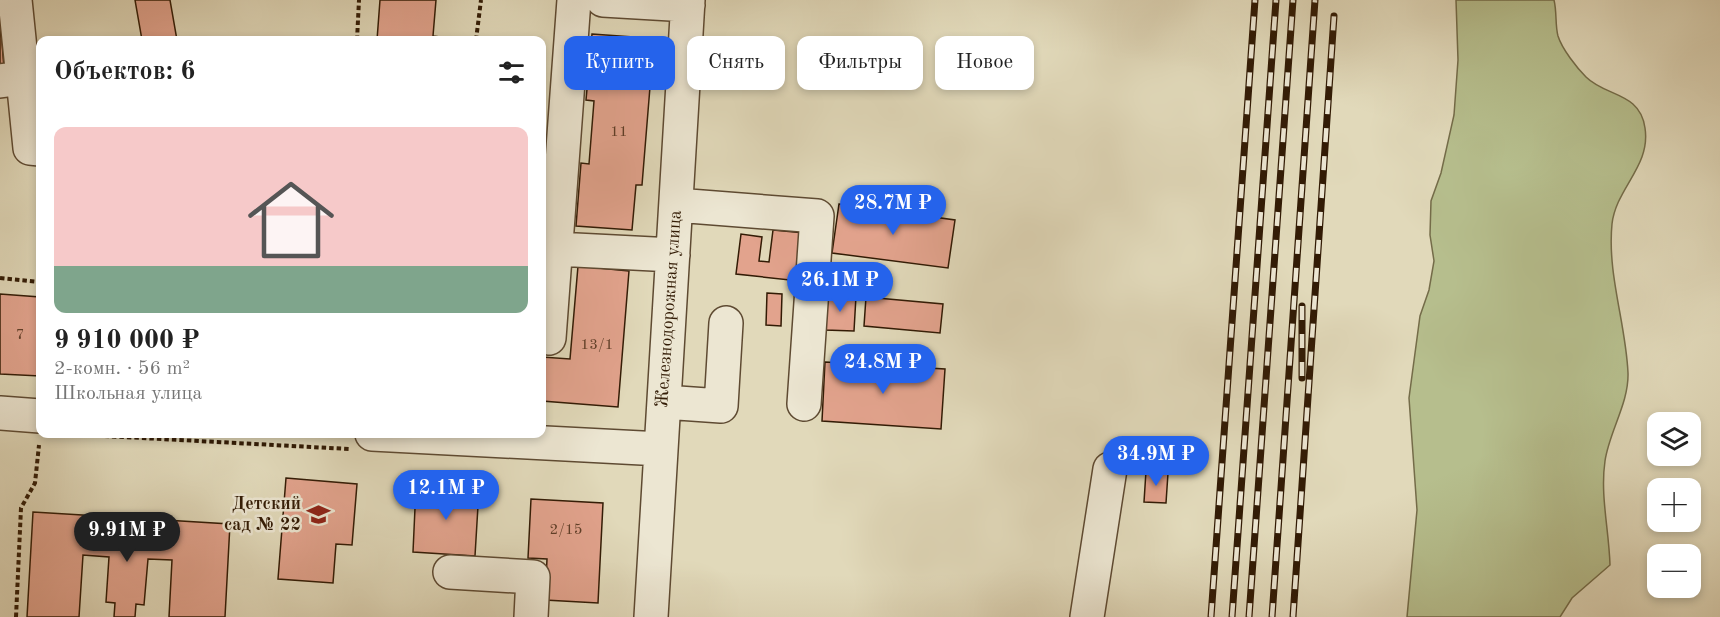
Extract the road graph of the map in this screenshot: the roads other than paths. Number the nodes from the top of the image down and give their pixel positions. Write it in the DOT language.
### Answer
graph roads {
  1 [pos="15,0"];
  2 [pos="574,0"];
  3 [pos="603,0"];
  4 [pos="688,3"];
  5 [pos="11,80"];
  6 [pos="36,149"];
  7 [pos="676,205"];
  8 [pos="552,228"];
  9 [pos="673,255"];
  10 [pos="726,323"];
  11 [pos="546,338"];
  12 [pos="664,402"];
  13 [pos="804,404"];
  14 [pos="0,413"];
  15 [pos="36,427"];
  16 [pos="501,438"];
  17 [pos="661,449"];
  18 [pos="1110,470"];
  19 [pos="450,572"];
  20 [pos="531,617"];
  21 [pos="651,617"];
  22 [pos="1087,617"];
  1 -- 5 [label="street"];
  2 -- 8 [label="street"];
  3 -- 4 [label="street"];
  4 -- 7 [label="street, Железнодорожная улица"];
  5 -- 6 [label="street"];
  7 -- 9 [label="street, Железнодорожная улица"];
  7 -- 13 [label="street"];
  8 -- 9 [label="street"];
  8 -- 11 [label="street"];
  9 -- 12 [label="street, Железнодорожная улица"];
  10 -- 12 [label="street"];
  12 -- 17 [label="street, Железнодорожная улица"];
  14 -- 15 [label="street"];
  16 -- 17 [label="street"];
  17 -- 21 [label="street, Железнодорожная улица"];
  18 -- 22 [label="street"];
  19 -- 20 [label="street"];
}
